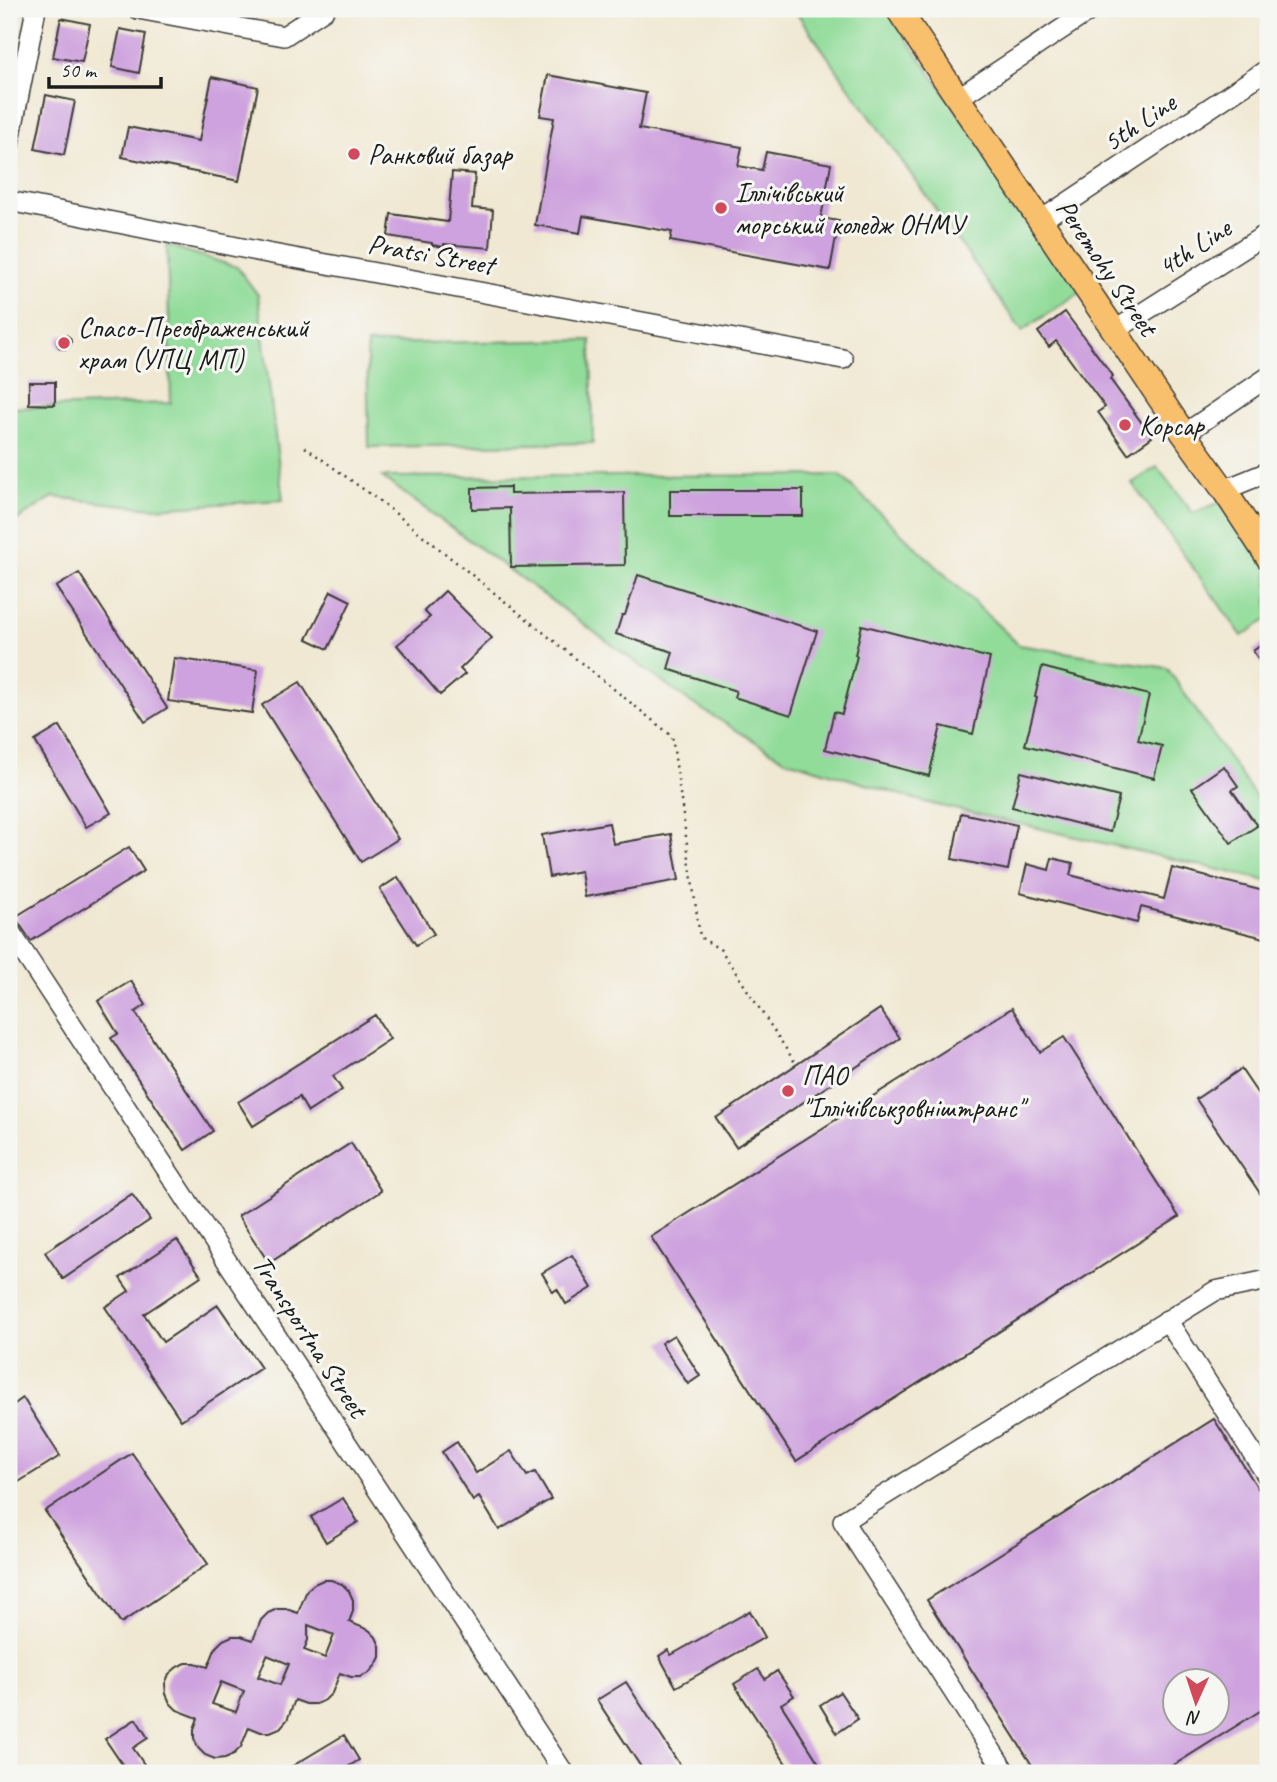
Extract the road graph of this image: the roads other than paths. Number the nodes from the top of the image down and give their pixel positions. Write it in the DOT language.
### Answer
graph roads {
  1 [pos="37,9"];
  2 [pos="138,9"];
  3 [pos="325,9"];
  4 [pos="898,9"];
  5 [pos="1092,9"];
  6 [pos="1268,69"];
  7 [pos="958,98"];
  8 [pos="9,145"];
  9 [pos="9,201"];
  10 [pos="1040,221"];
  11 [pos="1268,233"];
  12 [pos="1114,331"];
  13 [pos="843,359"];
  14 [pos="1268,377"];
  15 [pos="1184,434"];
  16 [pos="1268,472"];
  17 [pos="1224,490"];
  18 [pos="1268,557"];
  19 [pos="9,930"];
  20 [pos="1268,1280"];
  21 [pos="1167,1320"];
  22 [pos="1268,1477"];
  23 [pos="564,1773"];
  24 [pos="1006,1773"];
  1 -- 8 [label="street"];
  2 -- 3 [label="street"];
  4 -- 7 [label="main road, Peremohy Street"];
  5 -- 7 [label="street"];
  6 -- 10 [label="street, 5th Line"];
  7 -- 10 [label="main road, Peremohy Street"];
  9 -- 13 [label="street, Pratsi Street"];
  10 -- 12 [label="main road, Peremohy Street"];
  11 -- 12 [label="street, 4th Line"];
  12 -- 15 [label="main road, Peremohy Street"];
  14 -- 15 [label="street"];
  15 -- 17 [label="main road, Peremohy Street"];
  16 -- 17 [label="street"];
  17 -- 18 [label="main road, Peremohy Street"];
  19 -- 23 [label="street, Transportna Street"];
  20 -- 21 [label="street"];
  21 -- 22 [label="street"];
  21 -- 24 [label="street"];
}
